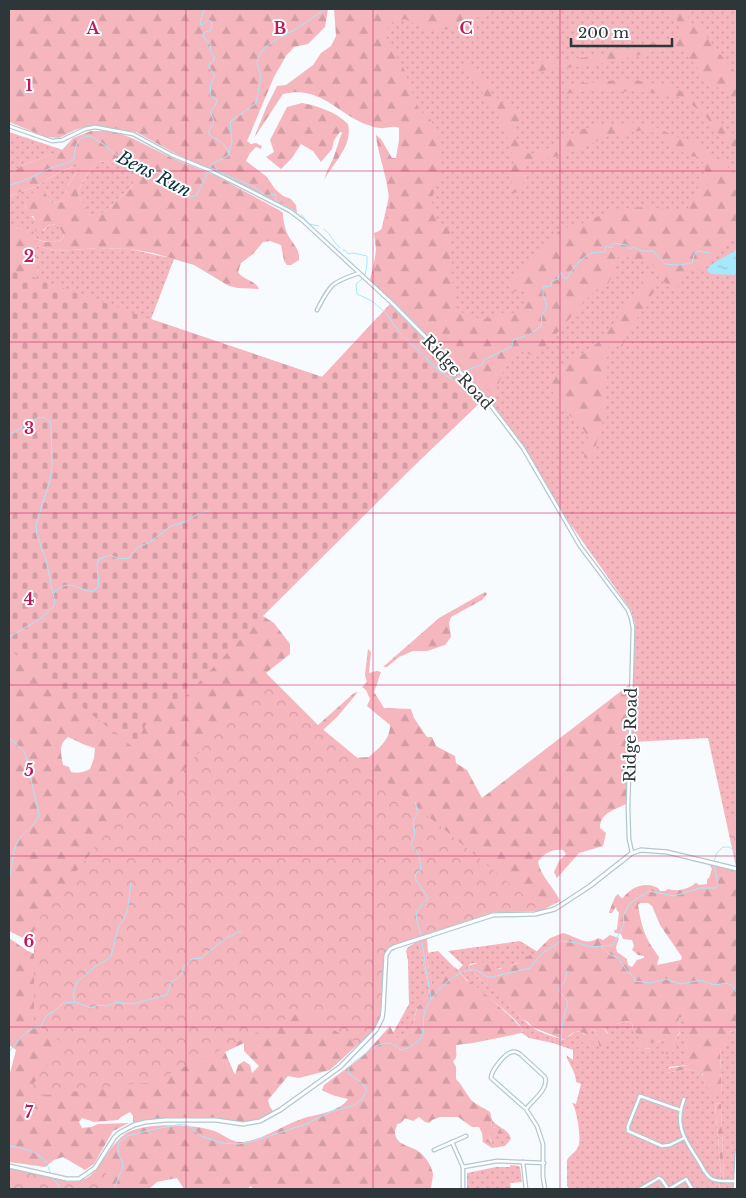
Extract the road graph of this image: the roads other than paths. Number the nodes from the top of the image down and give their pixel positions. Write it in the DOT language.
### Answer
graph roads {
  1 [pos="9,126"];
  2 [pos="359,273"];
  3 [pos="317,310"];
  4 [pos="632,853"];
  5 [pos="737,869"];
  6 [pos="684,1099"];
  7 [pos="526,1109"];
  8 [pos="680,1110"];
  9 [pos="466,1136"];
  10 [pos="684,1138"];
  11 [pos="452,1142"];
  12 [pos="434,1150"];
  13 [pos="737,1151"];
  14 [pos="523,1162"];
  15 [pos="544,1164"];
  16 [pos="9,1166"];
  17 [pos="463,1167"];
  18 [pos="735,1181"];
  19 [pos="463,1189"];
  20 [pos="526,1189"];
  21 [pos="545,1189"];
  22 [pos="640,1189"];
  23 [pos="669,1189"];
  24 [pos="692,1189"];
  25 [pos="735,1189"];
  1 -- 2 [label="street, Ridge Road"];
  2 -- 3 [label="street"];
  2 -- 4 [label="street, Ridge Road"];
  4 -- 5 [label="street"];
  4 -- 16 [label="street"];
  6 -- 8 [label="street"];
  7 -- 7 [label="street"];
  7 -- 15 [label="street"];
  8 -- 10 [label="street"];
  8 -- 10 [label="street"];
  9 -- 11 [label="street"];
  10 -- 18 [label="street"];
  11 -- 12 [label="street"];
  11 -- 17 [label="street"];
  13 -- 18 [label="street"];
  14 -- 15 [label="street"];
  14 -- 17 [label="street"];
  14 -- 20 [label="street"];
  15 -- 21 [label="street"];
  17 -- 19 [label="street"];
  18 -- 25 [label="street"];
  22 -- 23 [label="street"];
  23 -- 24 [label="street"];
}
